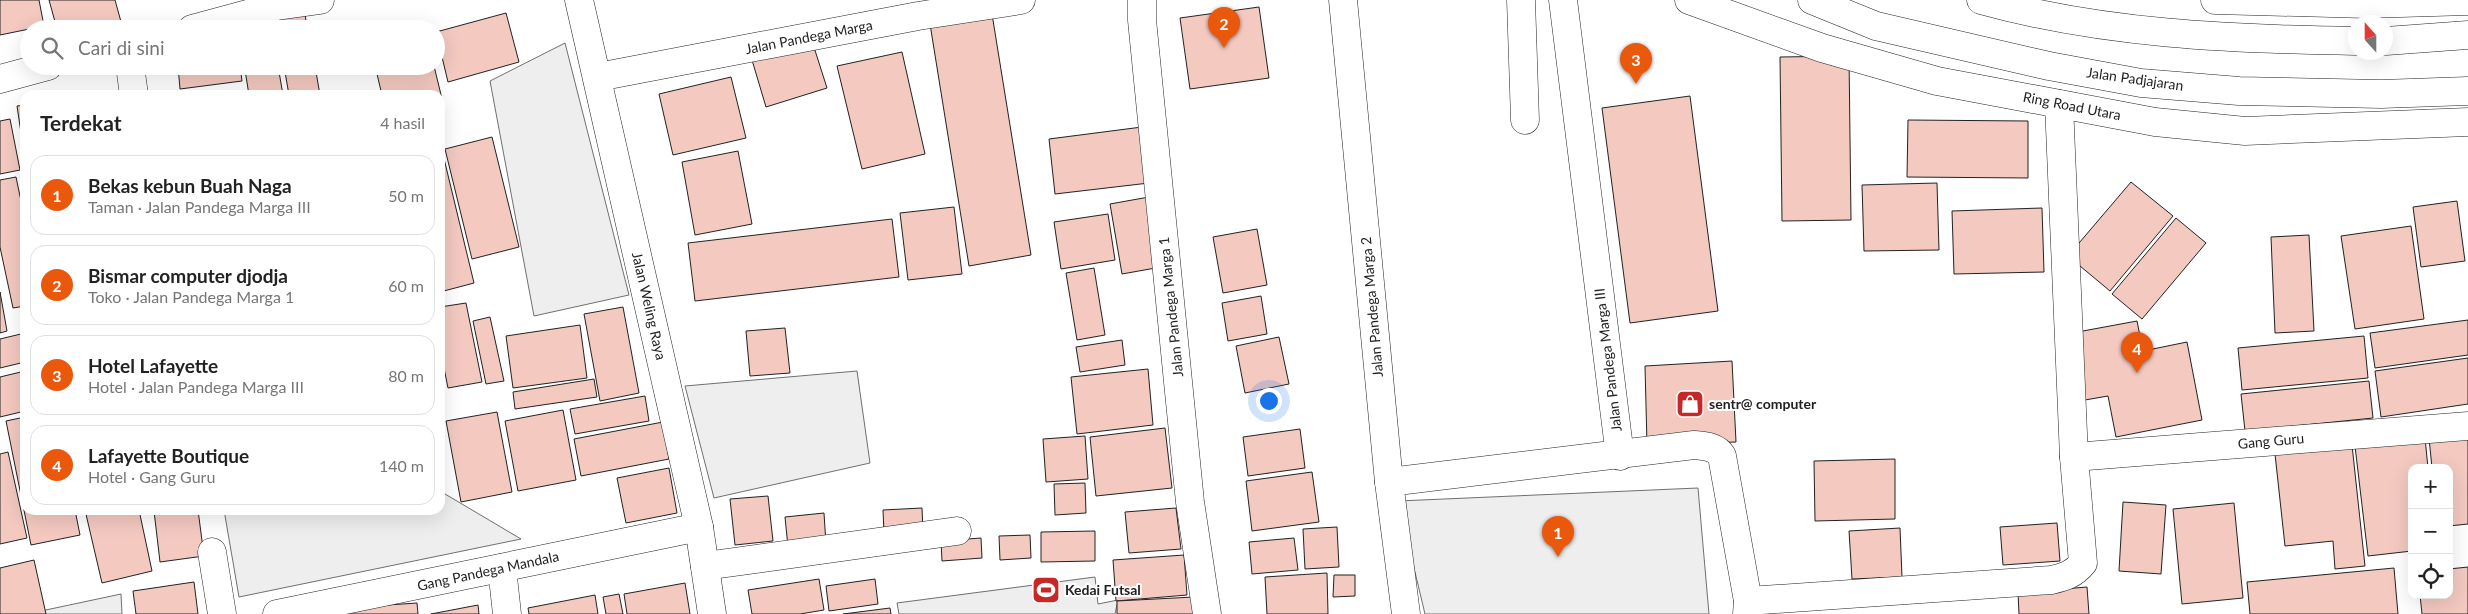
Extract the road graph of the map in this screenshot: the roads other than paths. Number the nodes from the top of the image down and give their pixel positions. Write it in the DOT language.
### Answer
graph roads {
  1 [pos="320,0"];
  2 [pos="579,0"];
  3 [pos="1022,0"];
  4 [pos="1142,0"];
  5 [pos="1343,0"];
  6 [pos="1521,0"];
  7 [pos="1563,0"];
  8 [pos="1689,0"];
  9 [pos="1812,0"];
  10 [pos="1981,0"];
  11 [pos="2215,0"];
  12 [pos="2468,0"];
  13 [pos="276,3"];
  14 [pos="221,20"];
  15 [pos="2468,36"];
  16 [pos="2393,41"];
  17 [pos="2348,42"];
  18 [pos="20,74"];
  19 [pos="131,75"];
  20 [pos="598,77"];
  21 [pos="0,79"];
  22 [pos="133,90"];
  23 [pos="2468,91"];
  24 [pos="2059,104"];
  25 [pos="1525,120"];
  26 [pos="2468,122"];
  27 [pos="2468,426"];
  28 [pos="1620,456"];
  29 [pos="2074,457"];
  30 [pos="1389,482"];
  31 [pos="699,527"];
  32 [pos="956,531"];
  33 [pos="212,552"];
  34 [pos="705,566"];
  35 [pos="502,568"];
  36 [pos="1747,608"];
  37 [pos="222,614"];
  38 [pos="277,614"];
  39 [pos="507,614"];
  40 [pos="712,614"];
  41 [pos="1207,614"];
  42 [pos="1406,614"];
  1 -- 13 [label="main road"];
  2 -- 20 [label="main road, Jalan Weling Raya"];
  3 -- 20 [label="main road, Jalan Pandega Marga"];
  4 -- 41 [label="main road, Jalan Pandega Marga 1"];
  5 -- 30 [label="main road, Jalan Pandega Marga 2"];
  6 -- 25 [label="main road"];
  7 -- 28 [label="main road, Jalan Pandega Marga III"];
  8 -- 24 [label="main road, Ring Road Utara"];
  9 -- 23 [label="main road, Jalan Padjajaran"];
  10 -- 17 [label="main road"];
  11 -- 12 [label="main road"];
  13 -- 14 [label="main road"];
  15 -- 16 [label="main road"];
  18 -- 21 [label="main road"];
  19 -- 22 [label="main road"];
  20 -- 31 [label="main road, Jalan Weling Raya"];
  24 -- 26 [label="main road, Ring Road Utara"];
  24 -- 29 [label="main road"];
  27 -- 29 [label="main road, Gang Guru"];
  28 -- 30 [label="main road"];
  28 -- 36 [label="main road"];
  29 -- 36 [label="main road"];
  30 -- 42 [label="main road, Jalan Pandega Marga 2"];
  31 -- 34 [label="main road, Jalan Weling Raya"];
  31 -- 35 [label="main road, Gang Pandega Mandala"];
  32 -- 34 [label="main road"];
  33 -- 37 [label="main road"];
  34 -- 40 [label="main road, Jalan Weling Raya"];
  35 -- 38 [label="main road, Gang Pandega Mandala"];
  35 -- 39 [label="main road"];
}
